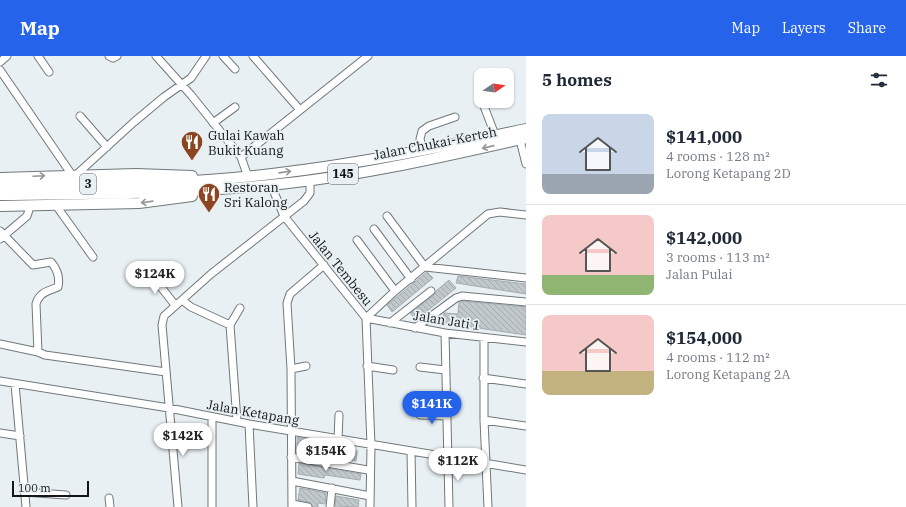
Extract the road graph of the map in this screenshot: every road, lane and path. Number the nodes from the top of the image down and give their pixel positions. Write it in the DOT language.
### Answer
graph roads {
  1 [pos="8,56"];
  2 [pos="38,56"];
  3 [pos="109,56"];
  4 [pos="116,56"];
  5 [pos="156,56"];
  6 [pos="206,56"];
  7 [pos="223,56"];
  8 [pos="253,56"];
  9 [pos="368,56"];
  10 [pos="0,62"];
  11 [pos="235,69"];
  12 [pos="0,70"];
  13 [pos="49,72"];
  14 [pos="182,84"];
  15 [pos="235,107"];
  16 [pos="484,108"];
  17 [pos="300,110"];
  18 [pos="80,116"];
  19 [pos="455,117"];
  20 [pos="213,123"];
  21 [pos="526,128"];
  22 [pos="494,135"];
  23 [pos="523,139"];
  24 [pos="107,147"];
  25 [pos="423,151"];
  26 [pos="240,158"];
  27 [pos="526,164"];
  28 [pos="74,175"];
  29 [pos="248,177"];
  30 [pos="0,178"];
  31 [pos="227,179"];
  32 [pos="310,180"];
  33 [pos="177,183"];
  34 [pos="270,185"];
  35 [pos="0,186"];
  36 [pos="158,192"];
  37 [pos="0,195"];
  38 [pos="55,204"];
  39 [pos="27,205"];
  40 [pos="0,206"];
  41 [pos="526,215"];
  42 [pos="284,216"];
  43 [pos="387,216"];
  44 [pos="374,229"];
  45 [pos="2,235"];
  46 [pos="357,240"];
  47 [pos="93,257"];
  48 [pos="324,265"];
  49 [pos="426,267"];
  50 [pos="150,274"];
  51 [pos="526,278"];
  52 [pos="411,279"];
  53 [pos="395,291"];
  54 [pos="431,291"];
  55 [pos="182,300"];
  56 [pos="526,302"];
  57 [pos="175,305"];
  58 [pos="240,308"];
  59 [pos="366,318"];
  60 [pos="390,323"];
  61 [pos="230,325"];
  62 [pos="415,328"];
  63 [pos="445,333"];
  64 [pos="484,338"];
  65 [pos="526,342"];
  66 [pos="0,344"];
  67 [pos="38,352"];
  68 [pos="306,366"];
  69 [pos="367,366"];
  70 [pos="420,367"];
  71 [pos="291,369"];
  72 [pos="393,370"];
  73 [pos="445,370"];
  74 [pos="166,372"];
  75 [pos="483,378"];
  76 [pos="0,381"];
  77 [pos="15,384"];
  78 [pos="526,384"];
  79 [pos="168,408"];
  80 [pos="339,415"];
  81 [pos="420,415"];
  82 [pos="446,416"];
  83 [pos="212,417"];
  84 [pos="484,420"];
  85 [pos="237,421"];
  86 [pos="250,424"];
  87 [pos="526,426"];
  88 [pos="291,430"];
  89 [pos="0,433"];
  90 [pos="20,436"];
  91 [pos="334,438"];
  92 [pos="371,445"];
  93 [pos="411,451"];
  94 [pos="292,457"];
  95 [pos="448,457"];
  96 [pos="328,463"];
  97 [pos="487,463"];
  98 [pos="368,470"];
  99 [pos="526,470"];
  100 [pos="292,481"];
  101 [pos="332,488"];
  102 [pos="24,492"];
  103 [pos="66,495"];
  104 [pos="370,496"];
  105 [pos="109,498"];
  106 [pos="292,505"];
  107 [pos="26,507"];
  108 [pos="110,507"];
  109 [pos="178,507"];
  110 [pos="212,507"];
  111 [pos="253,507"];
  112 [pos="308,507"];
  113 [pos="330,507"];
  114 [pos="370,507"];
  115 [pos="412,507"];
  116 [pos="449,507"];
  117 [pos="488,507"];
  1 -- 10 [label="street"];
  2 -- 13 [label="street"];
  3 -- 4 [label="street"];
  5 -- 14 [label="street"];
  6 -- 14 [label="street"];
  7 -- 11 [label="street"];
  8 -- 17 [label="street"];
  9 -- 17 [label="street"];
  12 -- 28 [label="street"];
  14 -- 20 [label="street"];
  14 -- 24 [label="street"];
  15 -- 20 [label="street"];
  16 -- 22 [label="street"];
  17 -- 26 [label="street"];
  18 -- 24 [label="street"];
  19 -- 25 [label="street"];
  20 -- 26 [label="street"];
  21 -- 22 [label="highway, Jalan Chukai-Kerteh / 145"];
  22 -- 25 [label="highway, Jalan Chukai-Kerteh / 145"];
  23 -- 27 [label="street"];
  23 -- 32 [label="highway, Jalan Chukai-Kerteh / 145, one-way"];
  24 -- 28 [label="street"];
  29 -- 25 [label="highway, Jalan Chukai-Kerteh / 145, one-way"];
  26 -- 29 [label="street"];
  30 -- 28 [label="highway, one-way"];
  28 -- 31 [label="highway"];
  29 -- 31 [label="highway, Jalan Chukai-Kerteh / 145"];
  31 -- 33 [label="highway, Jalan Chukai-Kerteh / 145"];
  32 -- 34 [label="highway, Jalan Chukai-Kerteh / 145"];
  32 -- 42 [label="street"];
  33 -- 35 [label="highway, 3"];
  34 -- 36 [label="highway, Jalan Chukai-Kerteh / 145"];
  34 -- 38 [label="highway, one-way"];
  34 -- 42 [label="street, Jalan Tembesu"];
  36 -- 37 [label="highway, 3"];
  38 -- 39 [label="highway"];
  38 -- 47 [label="street"];
  39 -- 40 [label="highway"];
  39 -- 45 [label="street"];
  41 -- 49 [label="street"];
  42 -- 48 [label="street, Jalan Tembesu"];
  42 -- 55 [label="street"];
  43 -- 49 [label="street"];
  44 -- 52 [label="street"];
  45 -- 67 [label="street"];
  46 -- 53 [label="street"];
  48 -- 59 [label="street, Jalan Tembesu"];
  48 -- 71 [label="street"];
  49 -- 51 [label="street"];
  49 -- 52 [label="street"];
  50 -- 57 [label="street"];
  52 -- 53 [label="street"];
  53 -- 59 [label="street"];
  54 -- 60 [label="street"];
  55 -- 57 [label="street"];
  55 -- 61 [label="street"];
  56 -- 62 [label="street"];
  57 -- 74 [label="street"];
  58 -- 61 [label="street"];
  59 -- 60 [label="street, Jalan Jati 1"];
  59 -- 69 [label="street, Jalan Tembesu"];
  60 -- 62 [label="street, Jalan Jati 1"];
  61 -- 85 [label="street"];
  62 -- 63 [label="street, Jalan Jati 1"];
  63 -- 64 [label="street, Jalan Jati 1"];
  63 -- 73 [label="street"];
  64 -- 65 [label="street, Jalan Jati 1"];
  64 -- 75 [label="street"];
  66 -- 67 [label="street"];
  67 -- 74 [label="street"];
  68 -- 71 [label="street"];
  69 -- 72 [label="street"];
  69 -- 92 [label="street, Jalan Tembesu"];
  70 -- 73 [label="street"];
  71 -- 88 [label="street"];
  73 -- 82 [label="street"];
  74 -- 79 [label="street"];
  75 -- 78 [label="street"];
  75 -- 84 [label="street"];
  76 -- 77 [label="street, Jalan Ketapang"];
  77 -- 79 [label="street, Jalan Ketapang"];
  77 -- 90 [label="street"];
  79 -- 83 [label="street, Jalan Ketapang"];
  79 -- 109 [label="street"];
  80 -- 91 [label="street"];
  81 -- 82 [label="street"];
  82 -- 95 [label="street"];
  83 -- 85 [label="street, Jalan Ketapang"];
  83 -- 110 [label="street"];
  84 -- 87 [label="street"];
  84 -- 97 [label="street"];
  85 -- 86 [label="street, Jalan Ketapang"];
  86 -- 88 [label="street, Jalan Ketapang"];
  86 -- 111 [label="street"];
  88 -- 91 [label="street, Jalan Ketapang"];
  88 -- 94 [label="street"];
  89 -- 90 [label="street"];
  90 -- 102 [label="street"];
  91 -- 92 [label="street, Jalan Ketapang"];
  91 -- 96 [label="street"];
  92 -- 93 [label="street, Jalan Ketapang"];
  92 -- 104 [label="street, Jalan Tembesu"];
  93 -- 95 [label="street, Jalan Ketapang"];
  93 -- 115 [label="street"];
  94 -- 96 [label="street"];
  94 -- 100 [label="street"];
  95 -- 97 [label="street, Jalan Ketapang"];
  95 -- 116 [label="street"];
  96 -- 98 [label="street"];
  97 -- 99 [label="street, Jalan Ketapang"];
  97 -- 117 [label="street"];
  100 -- 101 [label="street"];
  100 -- 106 [label="street"];
  101 -- 104 [label="street"];
  101 -- 113 [label="street"];
  102 -- 103 [label="street"];
  102 -- 107 [label="street"];
  104 -- 114 [label="street, Jalan Tembesu"];
  105 -- 108 [label="street"];
  106 -- 112 [label="street"];
}
